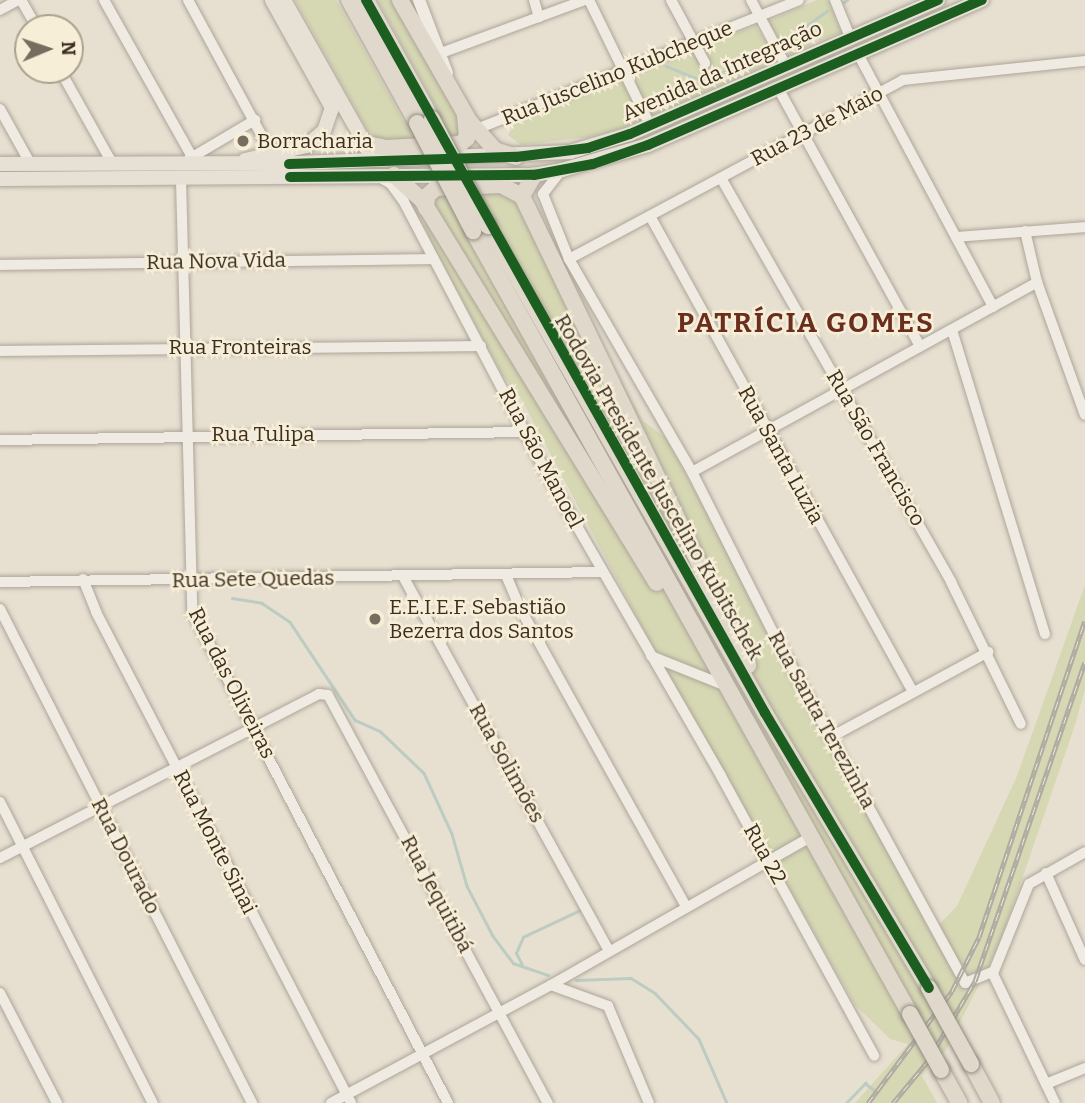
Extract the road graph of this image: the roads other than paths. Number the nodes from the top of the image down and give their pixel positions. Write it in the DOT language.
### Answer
graph roads {
  1 [pos="20,0"];
  2 [pos="104,0"];
  3 [pos="188,0"];
  4 [pos="272,0"];
  5 [pos="284,0"];
  6 [pos="349,0"];
  7 [pos="366,0"];
  8 [pos="400,0"];
  9 [pos="419,0"];
  10 [pos="534,0"];
  11 [pos="587,0"];
  12 [pos="671,0"];
  13 [pos="751,0"];
  14 [pos="799,0"];
  15 [pos="835,0"];
  16 [pos="976,1"];
  17 [pos="928,2"];
  18 [pos="0,10"];
  19 [pos="539,17"];
  20 [pos="760,17"];
  21 [pos="849,35"];
  22 [pos="694,42"];
  23 [pos="857,52"];
  24 [pos="441,53"];
  25 [pos="1085,61"];
  26 [pos="705,62"];
  27 [pos="785,64"];
  28 [pos="622,68"];
  29 [pos="68,84"];
  30 [pos="778,88"];
  31 [pos="452,90"];
  32 [pos="877,91"];
  33 [pos="336,105"];
  34 [pos="0,109"];
  35 [pos="255,120"];
  36 [pos="424,121"];
  37 [pos="470,121"];
  38 [pos="650,125"];
  39 [pos="801,134"];
  40 [pos="363,143"];
  41 [pos="281,155"];
  42 [pos="516,157"];
  43 [pos="188,160"];
  44 [pos="0,163"];
  45 [pos="30,163"];
  46 [pos="112,163"];
  47 [pos="234,164"];
  48 [pos="373,168"];
  49 [pos="562,170"];
  50 [pos="394,175"];
  51 [pos="534,175"];
  52 [pos="721,178"];
  53 [pos="0,179"];
  54 [pos="181,179"];
  55 [pos="522,196"];
  56 [pos="426,208"];
  57 [pos="650,216"];
  58 [pos="1085,227"];
  59 [pos="481,228"];
  60 [pos="1025,231"];
  61 [pos="956,237"];
  62 [pos="433,259"];
  63 [pos="569,259"];
  64 [pos="182,262"];
  65 [pos="0,265"];
  66 [pos="1037,282"];
  67 [pos="993,307"];
  68 [pos="952,330"];
  69 [pos="481,346"];
  70 [pos="920,346"];
  71 [pos="182,347"];
  72 [pos="0,351"];
  73 [pos="842,389"];
  74 [pos="1085,415"];
  75 [pos="768,431"];
  76 [pos="526,432"];
  77 [pos="187,435"];
  78 [pos="0,440"];
  79 [pos="692,472"];
  80 [pos="603,572"];
  81 [pos="506,575"];
  82 [pos="404,578"];
  83 [pos="83,579"];
  84 [pos="194,581"];
  85 [pos="0,582"];
  86 [pos="0,609"];
  87 [pos="1045,634"];
  88 [pos="704,647"];
  89 [pos="988,652"];
  90 [pos="651,656"];
  91 [pos="726,686"];
  92 [pos="914,692"];
  93 [pos="765,713"];
  94 [pos="1021,724"];
  95 [pos="254,729"];
  96 [pos="831,737"];
  97 [pos="177,768"];
  98 [pos="0,802"];
  99 [pos="99,806"];
  100 [pos="810,836"];
  101 [pos="22,847"];
  102 [pos="1085,852"];
  103 [pos="0,858"];
  104 [pos="768,860"];
  105 [pos="1046,873"];
  106 [pos="686,907"];
  107 [pos="608,949"];
  108 [pos="1085,960"];
  109 [pos="992,972"];
  110 [pos="551,985"];
  111 [pos="0,993"];
  112 [pos="500,1011"];
  113 [pos="422,1054"];
  114 [pos="874,1056"];
  115 [pos="1085,1068"];
  116 [pos="1046,1084"];
  117 [pos="349,1099"];
  118 [pos="57,1103"];
  119 [pos="153,1103"];
  120 [pos="252,1103"];
  121 [pos="331,1103"];
  122 [pos="448,1103"];
  123 [pos="548,1103"];
  124 [pos="649,1103"];
  125 [pos="959,1103"];
  126 [pos="992,1103"];
  127 [pos="1055,1103"];
  1 -- 18 [label="street"];
  2 -- 43 [label="street"];
  3 -- 35 [label="street"];
  4 -- 33 [label="main road"];
  5 -- 33 [label="main road"];
  6 -- 36 [label="highway, Rodovia Presidente Juscelino Kubitschek"];
  7 -- 36 [label="highway, Rodovia Presidente Juscelino Kubitschek"];
  8 -- 31 [label="highway"];
  9 -- 24 [label="street"];
  10 -- 19 [label="street"];
  11 -- 19 [label="street"];
  11 -- 28 [label="street"];
  12 -- 22 [label="street"];
  13 -- 20 [label="street"];
  14 -- 20 [label="street, Rua Juscelino Kubcheque"];
  15 -- 21 [label="street"];
  16 -- 23 [label="main road, Avenida da Integração"];
  17 -- 21 [label="main road, Avenida da Integração"];
  19 -- 24 [label="street"];
  20 -- 22 [label="street, Rua Juscelino Kubcheque"];
  20 -- 27 [label="street"];
  21 -- 27 [label="main road, Avenida da Integração"];
  22 -- 26 [label="street"];
  22 -- 28 [label="street, Rua Juscelino Kubcheque"];
  23 -- 30 [label="main road, Avenida da Integração"];
  23 -- 32 [label="street"];
  24 -- 31 [label="street"];
  25 -- 32 [label="street, Rua 23 de Maio"];
  27 -- 38 [label="main road, Avenida da Integração"];
  28 -- 37 [label="street, Rua Juscelino Kubcheque"];
  28 -- 38 [label="street"];
  29 -- 46 [label="street"];
  30 -- 39 [label="street"];
  30 -- 49 [label="main road, Avenida da Integração"];
  31 -- 37 [label="highway"];
  32 -- 39 [label="street, Rua 23 de Maio"];
  32 -- 61 [label="street"];
  33 -- 40 [label="main road"];
  33 -- 41 [label="main road"];
  34 -- 45 [label="street"];
  35 -- 41 [label="street"];
  35 -- 43 [label="street"];
  36 -- 59 [label="highway, Rodovia Presidente Juscelino Kubitschek, bridge"];
  37 -- 40 [label="highway"];
  37 -- 42 [label="highway"];
  38 -- 42 [label="main road, Avenida da Integração"];
  39 -- 52 [label="street, Rua 23 de Maio"];
  39 -- 70 [label="street"];
  40 -- 48 [label="main road"];
  41 -- 47 [label="main road"];
  41 -- 47 [label="main road"];
  41 -- 48 [label="main road"];
  42 -- 48 [label="main road, Avenida da Integração"];
  43 -- 46 [label="main road"];
  43 -- 47 [label="main road"];
  44 -- 45 [label="main road"];
  45 -- 46 [label="main road"];
  48 -- 50 [label="main road"];
  48 -- 54 [label="main road"];
  48 -- 62 [label="street, Rua São Manoel"];
  49 -- 51 [label="main road, Avenida da Integração"];
  49 -- 63 [label="street"];
  50 -- 51 [label="main road, Avenida da Integração"];
  50 -- 56 [label="highway"];
  51 -- 55 [label="highway"];
  52 -- 57 [label="street, Rua 23 de Maio"];
  52 -- 73 [label="street, Rua São Francisco"];
  53 -- 54 [label="main road"];
  54 -- 64 [label="street, Rua das Oliveiras"];
  55 -- 56 [label="highway"];
  55 -- 93 [label="highway"];
  56 -- 88 [label="highway"];
  57 -- 63 [label="street, Rua 23 de Maio"];
  57 -- 75 [label="street, Rua Santa Luzia"];
  58 -- 60 [label="street"];
  59 -- 88 [label="highway, Rodovia Presidente Juscelino Kubitschek"];
  59 -- 93 [label="highway, Rodovia Presidente Juscelino Kubitschek"];
  60 -- 61 [label="street"];
  60 -- 66 [label="street"];
  61 -- 67 [label="street"];
  62 -- 64 [label="street, Rua Nova Vida"];
  62 -- 69 [label="street, Rua São Manoel"];
  63 -- 79 [label="street, Rua Santa Terezinha"];
  64 -- 65 [label="street, Rua Nova Vida"];
  64 -- 71 [label="street, Rua das Oliveiras"];
  66 -- 67 [label="street"];
  66 -- 74 [label="street"];
  67 -- 68 [label="street"];
  68 -- 70 [label="street"];
  68 -- 87 [label="street"];
  69 -- 71 [label="street, Rua Fronteiras"];
  69 -- 76 [label="street, Rua São Manoel"];
  70 -- 73 [label="street"];
  71 -- 72 [label="street, Rua Fronteiras"];
  71 -- 77 [label="street, Rua das Oliveiras"];
  73 -- 75 [label="street"];
  73 -- 89 [label="street, Rua São Francisco"];
  75 -- 79 [label="street"];
  75 -- 92 [label="street, Rua Santa Luzia"];
  76 -- 77 [label="street, Rua Tulipa"];
  76 -- 80 [label="street, Rua São Manoel"];
  77 -- 78 [label="street, Rua Tulipa"];
  77 -- 84 [label="street, Rua das Oliveiras"];
  79 -- 96 [label="street, Rua Santa Terezinha"];
  80 -- 81 [label="street, Rua Sete Quedas"];
  80 -- 90 [label="street, Rua São Manoel"];
  81 -- 82 [label="street, Rua Sete Quedas"];
  81 -- 106 [label="street"];
  82 -- 84 [label="street, Rua Sete Quedas"];
  82 -- 107 [label="street, Rua Solimões"];
  83 -- 84 [label="street, Rua Sete Quedas"];
  83 -- 85 [label="street, Rua Sete Quedas"];
  83 -- 97 [label="street, Rua Monte Sinai"];
  84 -- 95 [label="street, Rua das Oliveiras"];
  86 -- 99 [label="street, Rua Dourado"];
  88 -- 91 [label="highway, Rodovia Presidente Juscelino Kubitschek"];
  89 -- 92 [label="street"];
  89 -- 94 [label="street, Rua São Francisco"];
  90 -- 91 [label="street"];
  90 -- 104 [label="street, Rua 22"];
  91 -- 100 [label="highway, Rodovia Presidente Juscelino Kubitschek"];
  92 -- 96 [label="street"];
  93 -- 126 [label="highway, Rodovia Presidente Juscelino Kubitschek, bridge"];
  95 -- 97 [label="street"];
  95 -- 112 [label="street, Rua Jequitibá"];
  95 -- 113 [label="street, Rua das Oliveiras"];
  96 -- 109 [label="street, Rua Santa Terezinha"];
  97 -- 99 [label="street"];
  97 -- 117 [label="street, Rua Monte Sinai"];
  98 -- 101 [label="street"];
  99 -- 101 [label="street"];
  99 -- 120 [label="street, Rua Dourado"];
  100 -- 104 [label="street"];
  100 -- 125 [label="highway, Rodovia Presidente Juscelino Kubitschek, bridge"];
  101 -- 103 [label="street"];
  101 -- 119 [label="street"];
  102 -- 105 [label="street"];
  104 -- 106 [label="street"];
  104 -- 114 [label="street, Rua 22"];
  105 -- 108 [label="street"];
  105 -- 109 [label="street"];
  106 -- 107 [label="street"];
  107 -- 110 [label="street"];
  109 -- 116 [label="street"];
  110 -- 112 [label="street"];
  110 -- 124 [label="street"];
  111 -- 118 [label="street"];
  112 -- 113 [label="street"];
  112 -- 123 [label="street, Rua Jequitibá"];
  113 -- 117 [label="street"];
  113 -- 122 [label="street, Rua das Oliveiras"];
  115 -- 116 [label="street"];
  116 -- 127 [label="street"];
  117 -- 121 [label="street"];
}
